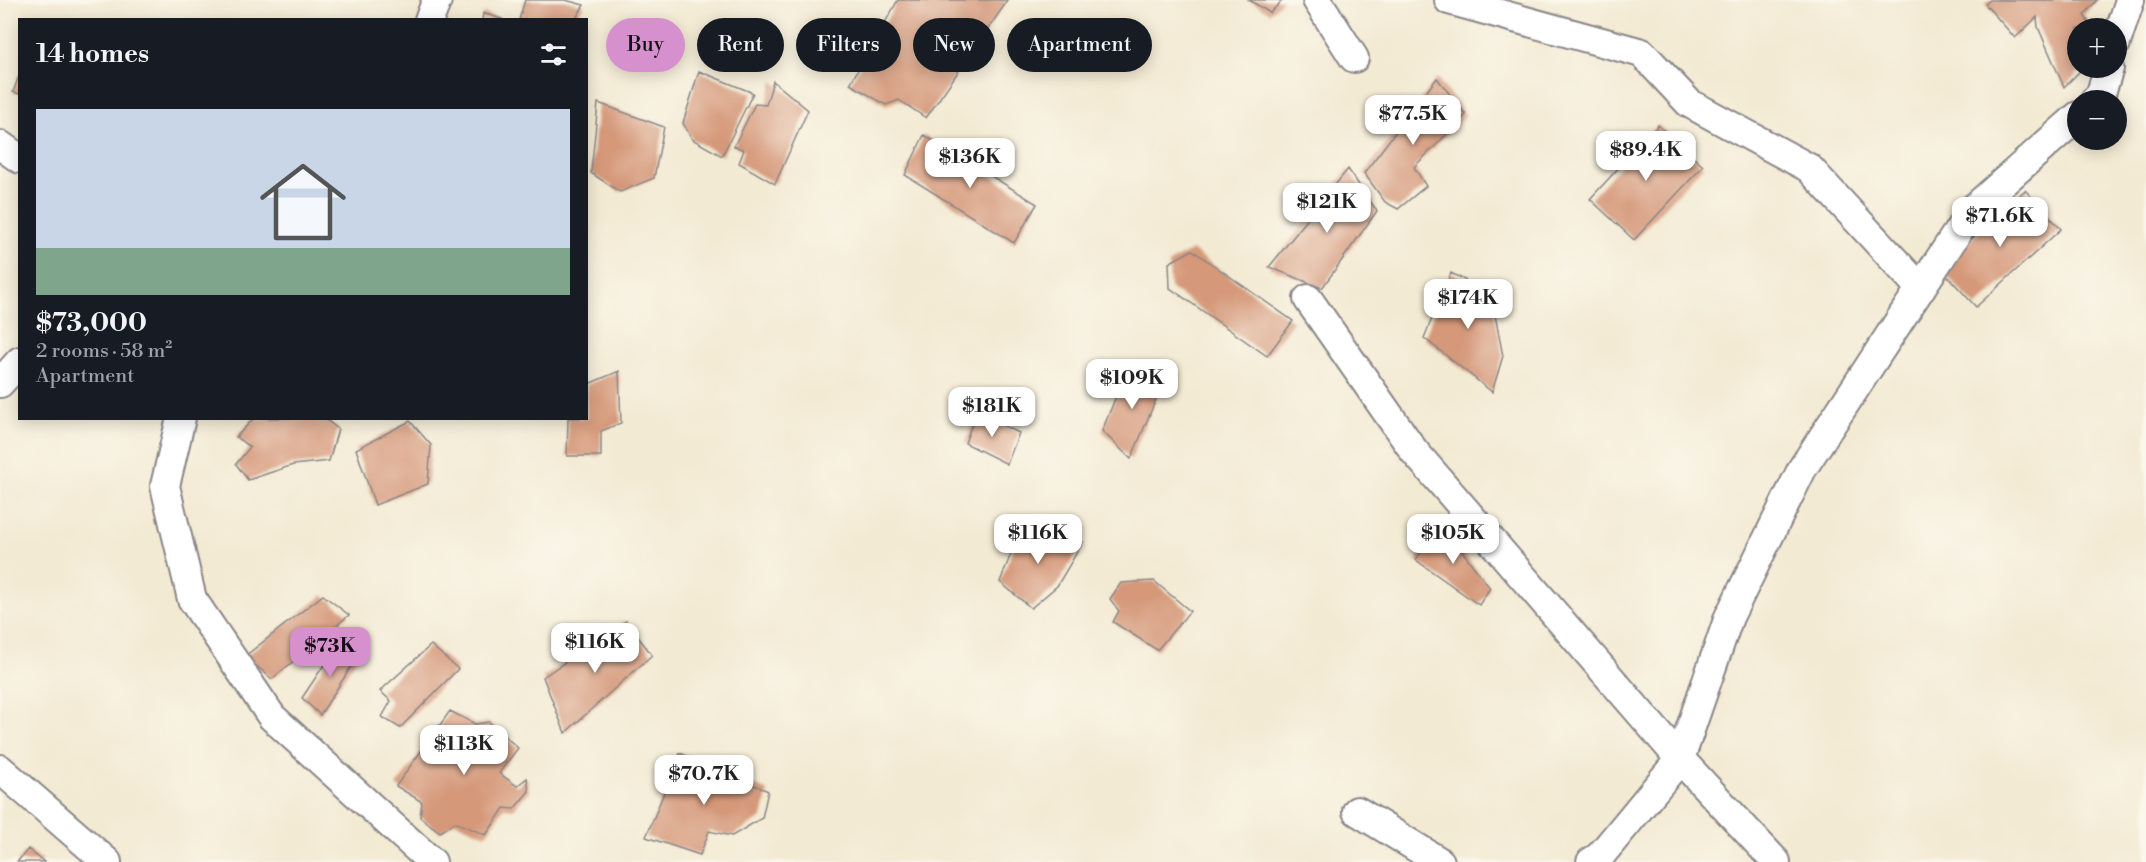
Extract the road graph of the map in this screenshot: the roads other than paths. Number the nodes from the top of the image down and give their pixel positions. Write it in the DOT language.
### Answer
graph roads {
  1 [pos="437,0"];
  2 [pos="1317,0"];
  3 [pos="1449,0"];
  4 [pos="2130,0"];
  5 [pos="430,18"];
  6 [pos="2124,18"];
  7 [pos="1354,58"];
  8 [pos="2067,126"];
  9 [pos="0,145"];
  10 [pos="18,158"];
  11 [pos="1921,289"];
  12 [pos="1308,299"];
  13 [pos="18,363"];
  14 [pos="0,383"];
  15 [pos="181,420"];
  16 [pos="1680,759"];
  17 [pos="0,770"];
  18 [pos="1357,811"];
  19 [pos="107,862"];
  20 [pos="432,862"];
  21 [pos="1440,862"];
  22 [pos="1591,862"];
  23 [pos="1776,862"];
  1 -- 5 [label="street"];
  2 -- 7 [label="street"];
  3 -- 11 [label="street"];
  4 -- 6 [label="street"];
  8 -- 11 [label="street"];
  9 -- 10 [label="street"];
  11 -- 16 [label="street"];
  12 -- 16 [label="street"];
  13 -- 14 [label="street"];
  15 -- 20 [label="street"];
  16 -- 22 [label="street"];
  16 -- 23 [label="street"];
  17 -- 19 [label="street"];
  18 -- 21 [label="street"];
}
